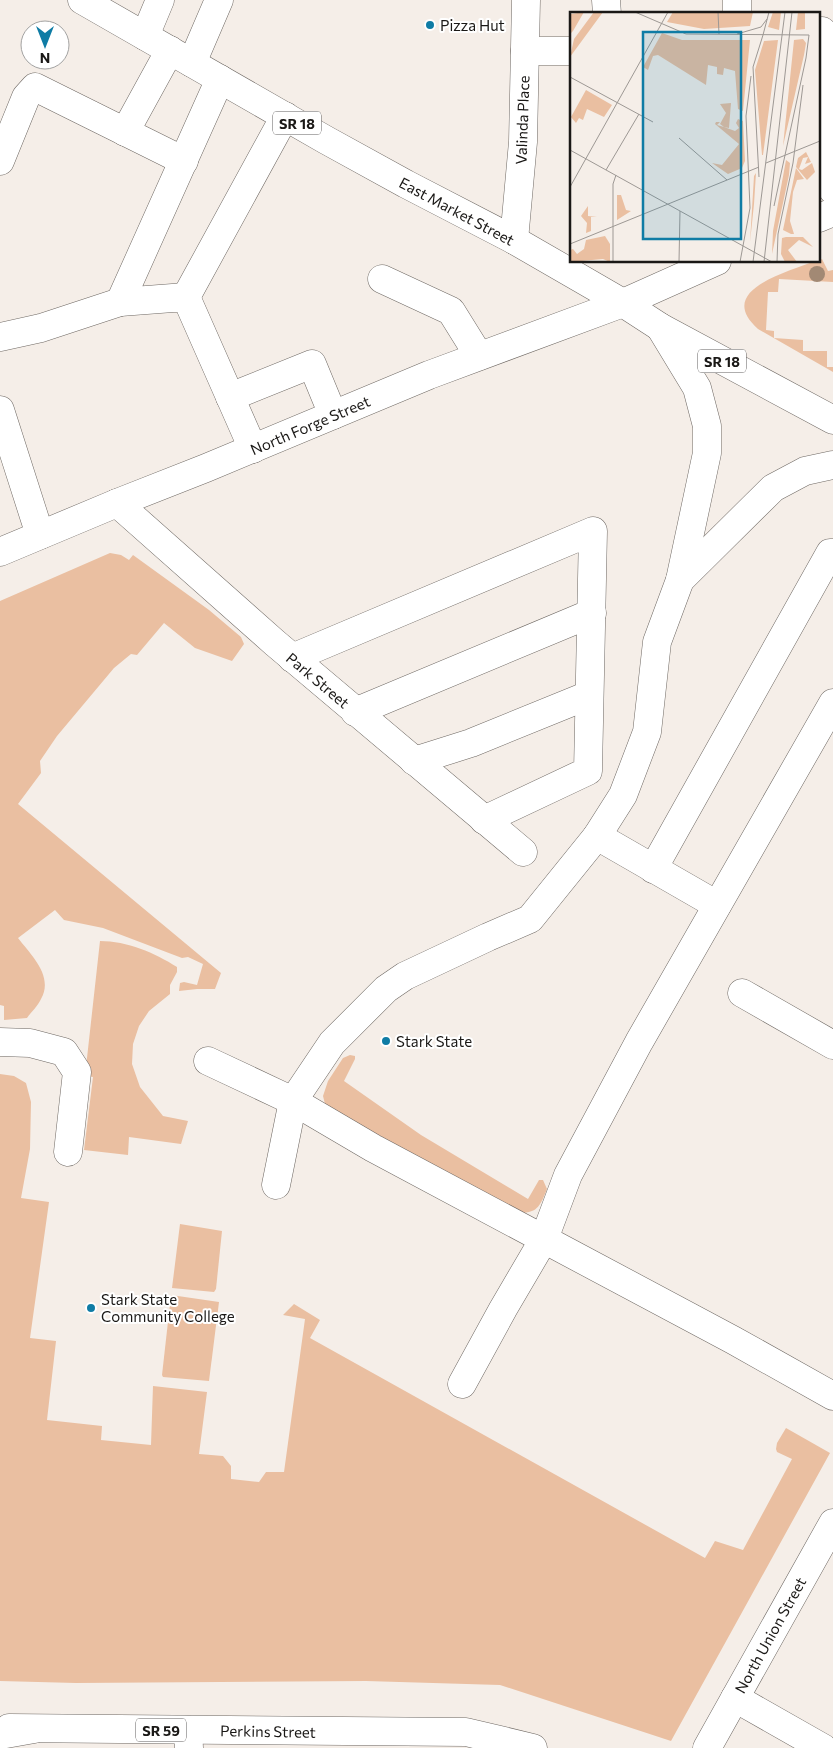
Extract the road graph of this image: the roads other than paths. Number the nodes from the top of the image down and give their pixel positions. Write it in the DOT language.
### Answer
graph roads {
  1 [pos="82,0"];
  2 [pos="160,0"];
  3 [pos="220,0"];
  4 [pos="526,0"];
  5 [pos="822,31"];
  6 [pos="146,36"];
  7 [pos="525,51"];
  8 [pos="570,51"];
  9 [pos="181,56"];
  10 [pos="220,79"];
  11 [pos="285,116"];
  12 [pos="125,132"];
  13 [pos="0,161"];
  14 [pos="184,161"];
  15 [pos="833,190"];
  16 [pos="833,212"];
  17 [pos="820,218"];
  18 [pos="514,240"];
  19 [pos="715,262"];
  20 [pos="382,279"];
  21 [pos="186,297"];
  22 [pos="120,302"];
  23 [pos="623,303"];
  24 [pos="660,327"];
  25 [pos="0,337"];
  26 [pos="479,356"];
  27 [pos="230,397"];
  28 [pos="0,410"];
  29 [pos="333,415"];
  30 [pos="833,420"];
  31 [pos="253,449"];
  32 [pos="833,465"];
  33 [pos="117,503"];
  34 [pos="40,536"];
  35 [pos="0,552"];
  36 [pos="833,553"];
  37 [pos="680,580"];
  38 [pos="592,613"];
  39 [pos="292,658"];
  40 [pos="589,695"];
  41 [pos="833,703"];
  42 [pos="355,712"];
  43 [pos="414,761"];
  44 [pos="484,820"];
  45 [pos="597,836"];
  46 [pos="523,852"];
  47 [pos="653,869"];
  48 [pos="717,905"];
  49 [pos="742,993"];
  50 [pos="0,1042"];
  51 [pos="833,1045"];
  52 [pos="208,1061"];
  53 [pos="293,1101"];
  54 [pos="68,1152"];
  55 [pos="276,1185"];
  56 [pos="544,1239"];
  57 [pos="462,1384"];
  58 [pos="833,1396"];
  59 [pos="833,1522"];
  60 [pos="735,1698"];
  61 [pos="0,1728"];
  62 [pos="34,1728"];
  63 [pos="0,1735"];
  64 [pos="189,1739"];
  65 [pos="533,1748"];
  66 [pos="707,1748"];
  67 [pos="823,1748"];
  1 -- 6 [label="main road, East Market Street / SR 18"];
  2 -- 6 [label="main road"];
  3 -- 9 [label="main road"];
  4 -- 7 [label="main road, Valinda Place"];
  5 -- 15 [label="main road"];
  6 -- 9 [label="main road, East Market Street / SR 18"];
  7 -- 8 [label="main road"];
  7 -- 18 [label="main road, Valinda Place"];
  9 -- 10 [label="main road, East Market Street / SR 18"];
  9 -- 12 [label="main road"];
  10 -- 11 [label="main road, East Market Street / SR 18"];
  10 -- 14 [label="main road"];
  11 -- 18 [label="main road, East Market Street / SR 18"];
  11 -- 21 [label="main road"];
  12 -- 13 [label="main road"];
  12 -- 14 [label="main road"];
  14 -- 22 [label="main road"];
  16 -- 17 [label="main road"];
  18 -- 23 [label="main road, East Market Street / SR 18"];
  19 -- 23 [label="main road, North Forge Street"];
  20 -- 26 [label="main road"];
  21 -- 22 [label="main road"];
  21 -- 27 [label="main road"];
  22 -- 25 [label="main road"];
  23 -- 24 [label="main road, East Market Street / SR 18"];
  23 -- 26 [label="main road, North Forge Street"];
  24 -- 30 [label="main road, East Market Street / SR 18"];
  24 -- 37 [label="main road"];
  26 -- 29 [label="main road, North Forge Street"];
  27 -- 29 [label="main road"];
  27 -- 31 [label="main road"];
  28 -- 34 [label="main road"];
  29 -- 31 [label="main road, North Forge Street"];
  31 -- 33 [label="main road, North Forge Street"];
  32 -- 37 [label="main road"];
  33 -- 34 [label="main road, North Forge Street"];
  33 -- 39 [label="main road, Park Street"];
  34 -- 35 [label="main road, North Forge Street"];
  36 -- 47 [label="main road"];
  37 -- 45 [label="main road"];
  38 -- 39 [label="main road"];
  38 -- 40 [label="main road"];
  38 -- 42 [label="main road"];
  39 -- 42 [label="main road, Park Street"];
  40 -- 43 [label="main road"];
  40 -- 44 [label="main road"];
  41 -- 48 [label="main road"];
  42 -- 43 [label="main road, Park Street"];
  43 -- 44 [label="main road, Park Street"];
  44 -- 46 [label="main road, Park Street"];
  45 -- 47 [label="main road"];
  45 -- 53 [label="main road"];
  47 -- 48 [label="main road"];
  48 -- 56 [label="main road"];
  49 -- 51 [label="main road"];
  50 -- 54 [label="main road"];
  52 -- 53 [label="main road"];
  53 -- 55 [label="main road"];
  53 -- 56 [label="main road"];
  56 -- 57 [label="main road"];
  56 -- 58 [label="main road"];
  59 -- 60 [label="main road, North Union Street"];
  60 -- 66 [label="main road, North Union Street"];
  60 -- 67 [label="main road"];
  61 -- 62 [label="main road, Perkins Street / SR 59"];
  62 -- 63 [label="main road"];
  62 -- 64 [label="main road, Perkins Street / SR 59"];
  64 -- 65 [label="main road, Perkins Street / SR 59"];
}
